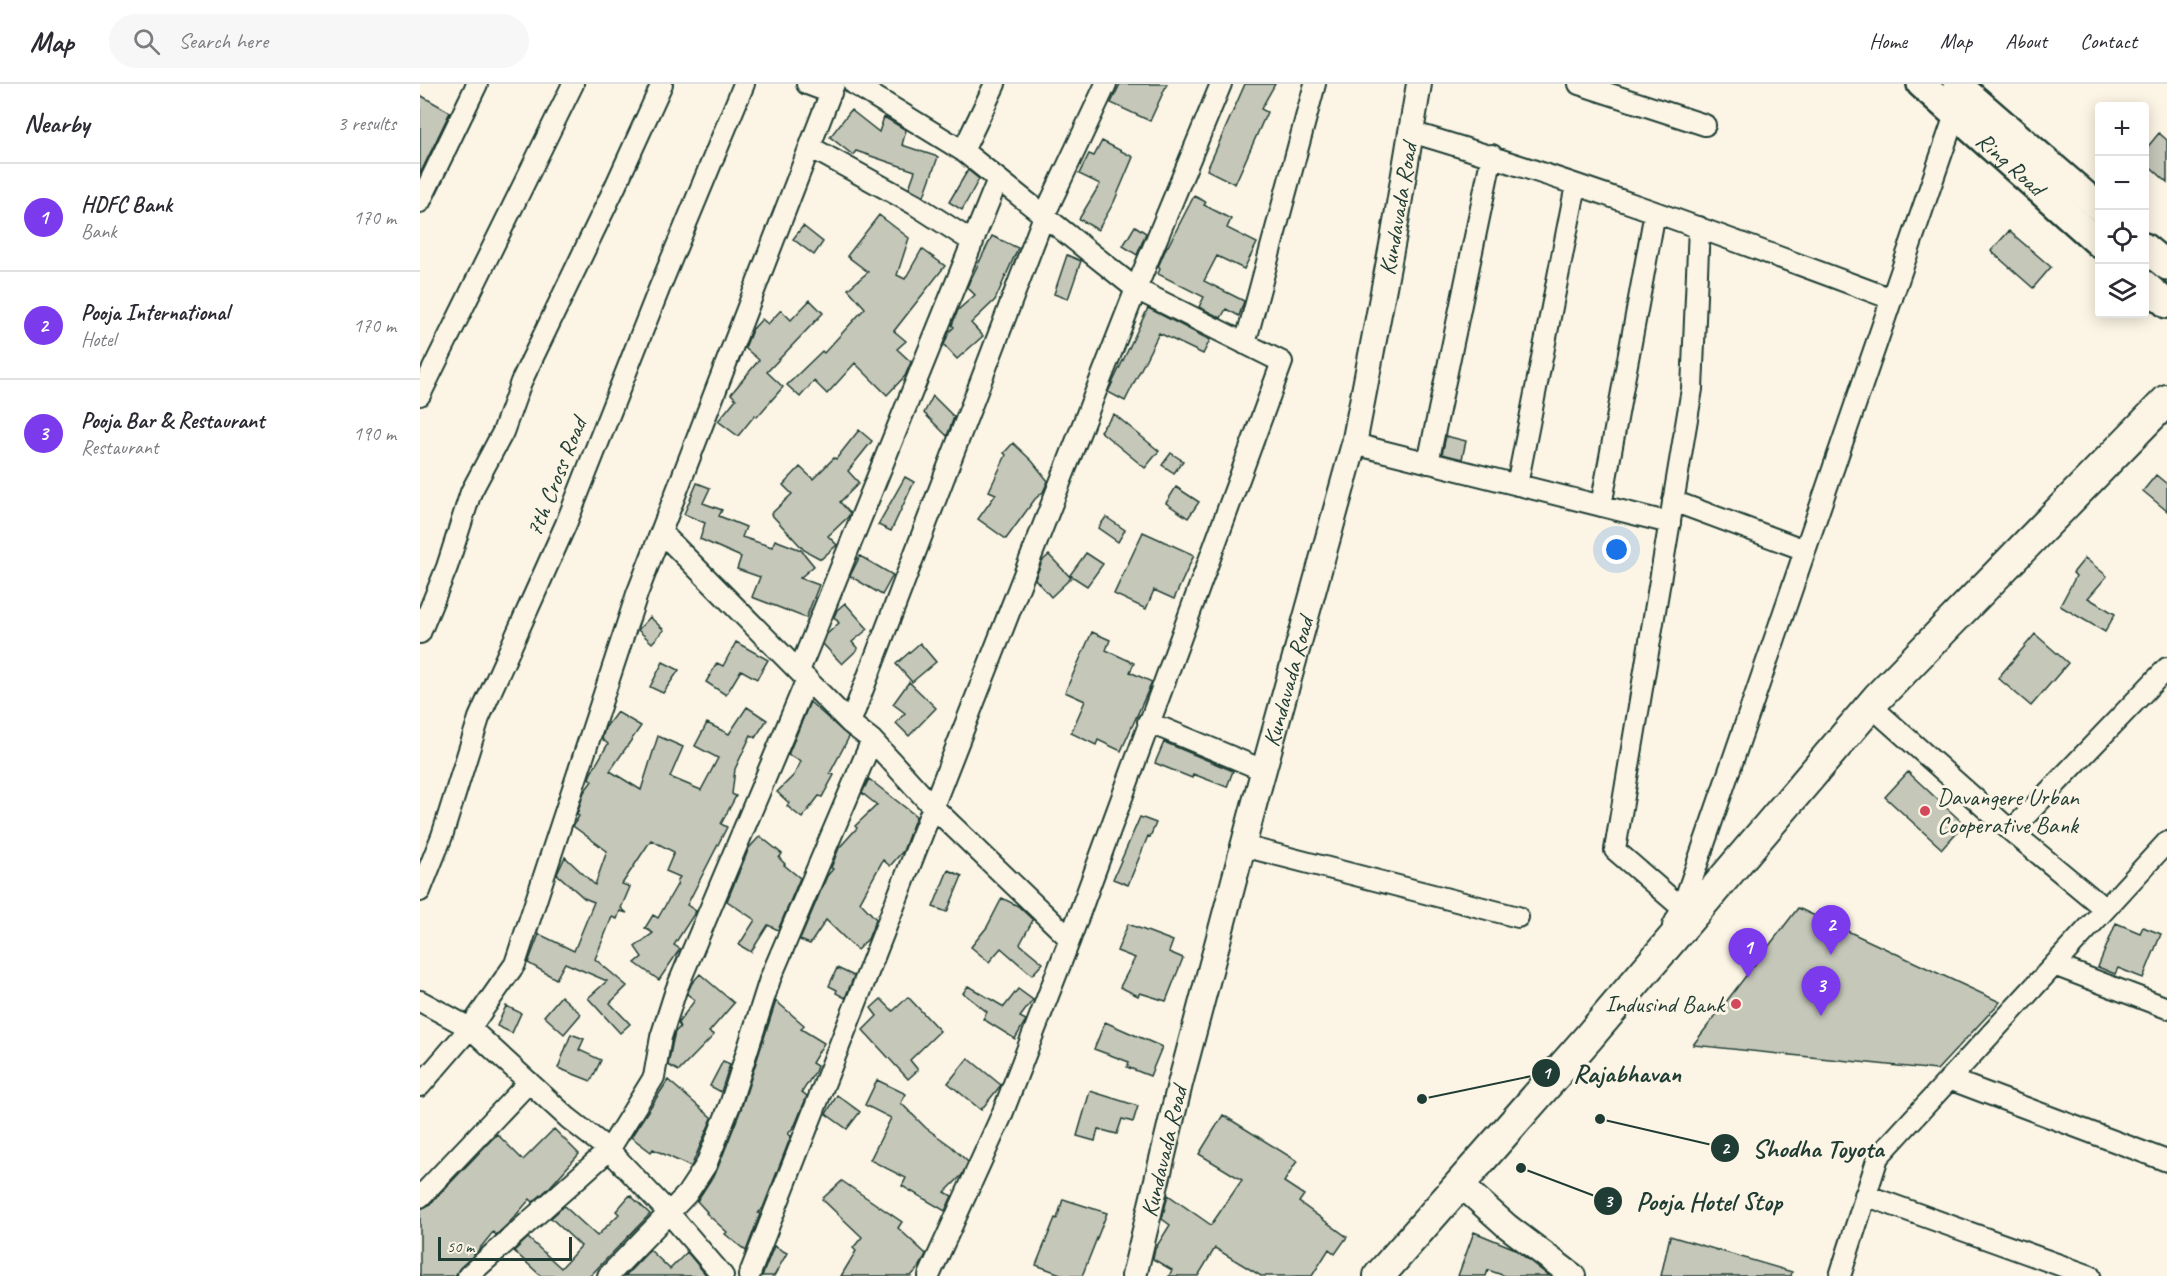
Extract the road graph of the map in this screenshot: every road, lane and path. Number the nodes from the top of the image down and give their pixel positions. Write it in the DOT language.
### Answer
graph roads {
  1 [pos="477,84"];
  2 [pos="573,84"];
  3 [pos="662,84"];
  4 [pos="744,84"];
  5 [pos="807,84"];
  6 [pos="854,84"];
  7 [pos="995,84"];
  8 [pos="1106,84"];
  9 [pos="1221,84"];
  10 [pos="1315,84"];
  11 [pos="1419,84"];
  12 [pos="1580,84"];
  13 [pos="1921,84"];
  14 [pos="832,88"];
  15 [pos="1961,94"];
  16 [pos="1705,125"];
  17 [pos="1411,132"];
  18 [pos="810,147"];
  19 [pos="963,151"];
  20 [pos="1492,155"];
  21 [pos="998,179"];
  22 [pos="1576,185"];
  23 [pos="420,202"];
  24 [pos="2095,204"];
  25 [pos="1654,212"];
  26 [pos="1044,216"];
  27 [pos="1699,228"];
  28 [pos="2095,239"];
  29 [pos="973,242"];
  30 [pos="2149,250"];
  31 [pos="2167,266"];
  32 [pos="2149,288"];
  33 [pos="1136,289"];
  34 [pos="1892,298"];
  35 [pos="2167,304"];
  36 [pos="1245,344"];
  37 [pos="420,395"];
  38 [pos="2167,400"];
  39 [pos="1354,444"];
  40 [pos="1428,463"];
  41 [pos="1517,485"];
  42 [pos="1673,501"];
  43 [pos="1601,506"];
  44 [pos="1670,523"];
  45 [pos="662,533"];
  46 [pos="1805,550"];
  47 [pos="420,633"];
  48 [pos="2167,668"];
  49 [pos="803,675"];
  50 [pos="1871,706"];
  51 [pos="1148,722"];
  52 [pos="850,723"];
  53 [pos="872,740"];
  54 [pos="1263,770"];
  55 [pos="932,806"];
  56 [pos="2011,831"];
  57 [pos="2166,845"];
  58 [pos="1243,846"];
  59 [pos="420,891"];
  60 [pos="1682,908"];
  61 [pos="2105,909"];
  62 [pos="1518,917"];
  63 [pos="1070,939"];
  64 [pos="1659,955"];
  65 [pos="2054,965"];
  66 [pos="420,1001"];
  67 [pos="2167,1008"];
  68 [pos="470,1028"];
  69 [pos="1950,1079"];
  70 [pos="529,1082"];
  71 [pos="420,1086"];
  72 [pos="609,1150"];
  73 [pos="2167,1161"];
  74 [pos="1460,1184"];
  75 [pos="1865,1195"];
  76 [pos="420,1197"];
  77 [pos="668,1212"];
  78 [pos="468,1276"];
  79 [pos="608,1276"];
  80 [pos="723,1276"];
  81 [pos="749,1276"];
  82 [pos="929,1276"];
  83 [pos="1134,1276"];
  84 [pos="1379,1276"];
  85 [pos="1573,1276"];
  86 [pos="1840,1276"];
  87 [pos="2090,1276"];
  1 -- 23 [label="street"];
  2 -- 37 [label="street"];
  3 -- 47 [label="street"];
  4 -- 59 [label="street, 7th Cross Road"];
  5 -- 14 [label="street"];
  6 -- 19 [label="street"];
  7 -- 19 [label="street"];
  8 -- 26 [label="street"];
  9 -- 33 [label="street"];
  10 -- 36 [label="street"];
  11 -- 17 [label="street, Kundavada Road"];
  12 -- 16 [label="street"];
  13 -- 15 [label="main road, Ring Road"];
  14 -- 18 [label="street"];
  15 -- 24 [label="main road, Ring Road"];
  15 -- 28 [label="main road, Ring Road"];
  15 -- 34 [label="street"];
  17 -- 20 [label="street"];
  17 -- 39 [label="street, Kundavada Road"];
  18 -- 29 [label="street"];
  18 -- 45 [label="street"];
  19 -- 21 [label="street"];
  20 -- 22 [label="street"];
  20 -- 40 [label="street"];
  21 -- 26 [label="street"];
  21 -- 29 [label="street"];
  22 -- 25 [label="street"];
  22 -- 41 [label="street"];
  25 -- 27 [label="street"];
  25 -- 43 [label="street"];
  26 -- 33 [label="street"];
  26 -- 52 [label="street"];
  27 -- 34 [label="street"];
  27 -- 42 [label="street"];
  29 -- 49 [label="street"];
  30 -- 31 [label="main road"];
  32 -- 35 [label="main road"];
  33 -- 36 [label="street"];
  33 -- 55 [label="street"];
  34 -- 46 [label="street"];
  36 -- 51 [label="street"];
  38 -- 50 [label="main road"];
  39 -- 40 [label="street"];
  39 -- 54 [label="street, Kundavada Road"];
  40 -- 41 [label="street"];
  41 -- 43 [label="street"];
  42 -- 44 [label="street"];
  42 -- 46 [label="street"];
  43 -- 44 [label="street"];
  44 -- 60 [label="street"];
  45 -- 49 [label="street"];
  45 -- 68 [label="street"];
  46 -- 60 [label="street"];
  48 -- 56 [label="street"];
  49 -- 52 [label="street"];
  49 -- 72 [label="street"];
  50 -- 56 [label="street"];
  50 -- 64 [label="main road"];
  51 -- 54 [label="street"];
  51 -- 63 [label="street"];
  52 -- 53 [label="street"];
  53 -- 55 [label="street"];
  53 -- 77 [label="street"];
  54 -- 58 [label="street, Kundavada Road"];
  55 -- 63 [label="street"];
  55 -- 81 [label="street"];
  56 -- 61 [label="street"];
  57 -- 61 [label="street"];
  58 -- 62 [label="street"];
  58 -- 83 [label="street, Kundavada Road"];
  60 -- 64 [label="street"];
  61 -- 65 [label="street"];
  63 -- 82 [label="street"];
  64 -- 74 [label="main road"];
  65 -- 67 [label="street"];
  65 -- 69 [label="street"];
  66 -- 68 [label="street"];
  68 -- 70 [label="street"];
  68 -- 71 [label="street"];
  69 -- 73 [label="street"];
  69 -- 75 [label="street"];
  70 -- 72 [label="street"];
  70 -- 76 [label="street"];
  72 -- 77 [label="street"];
  72 -- 78 [label="street"];
  74 -- 84 [label="main road"];
  74 -- 85 [label="street"];
  75 -- 86 [label="street"];
  75 -- 87 [label="street"];
  77 -- 79 [label="street"];
  77 -- 80 [label="street"];
}
